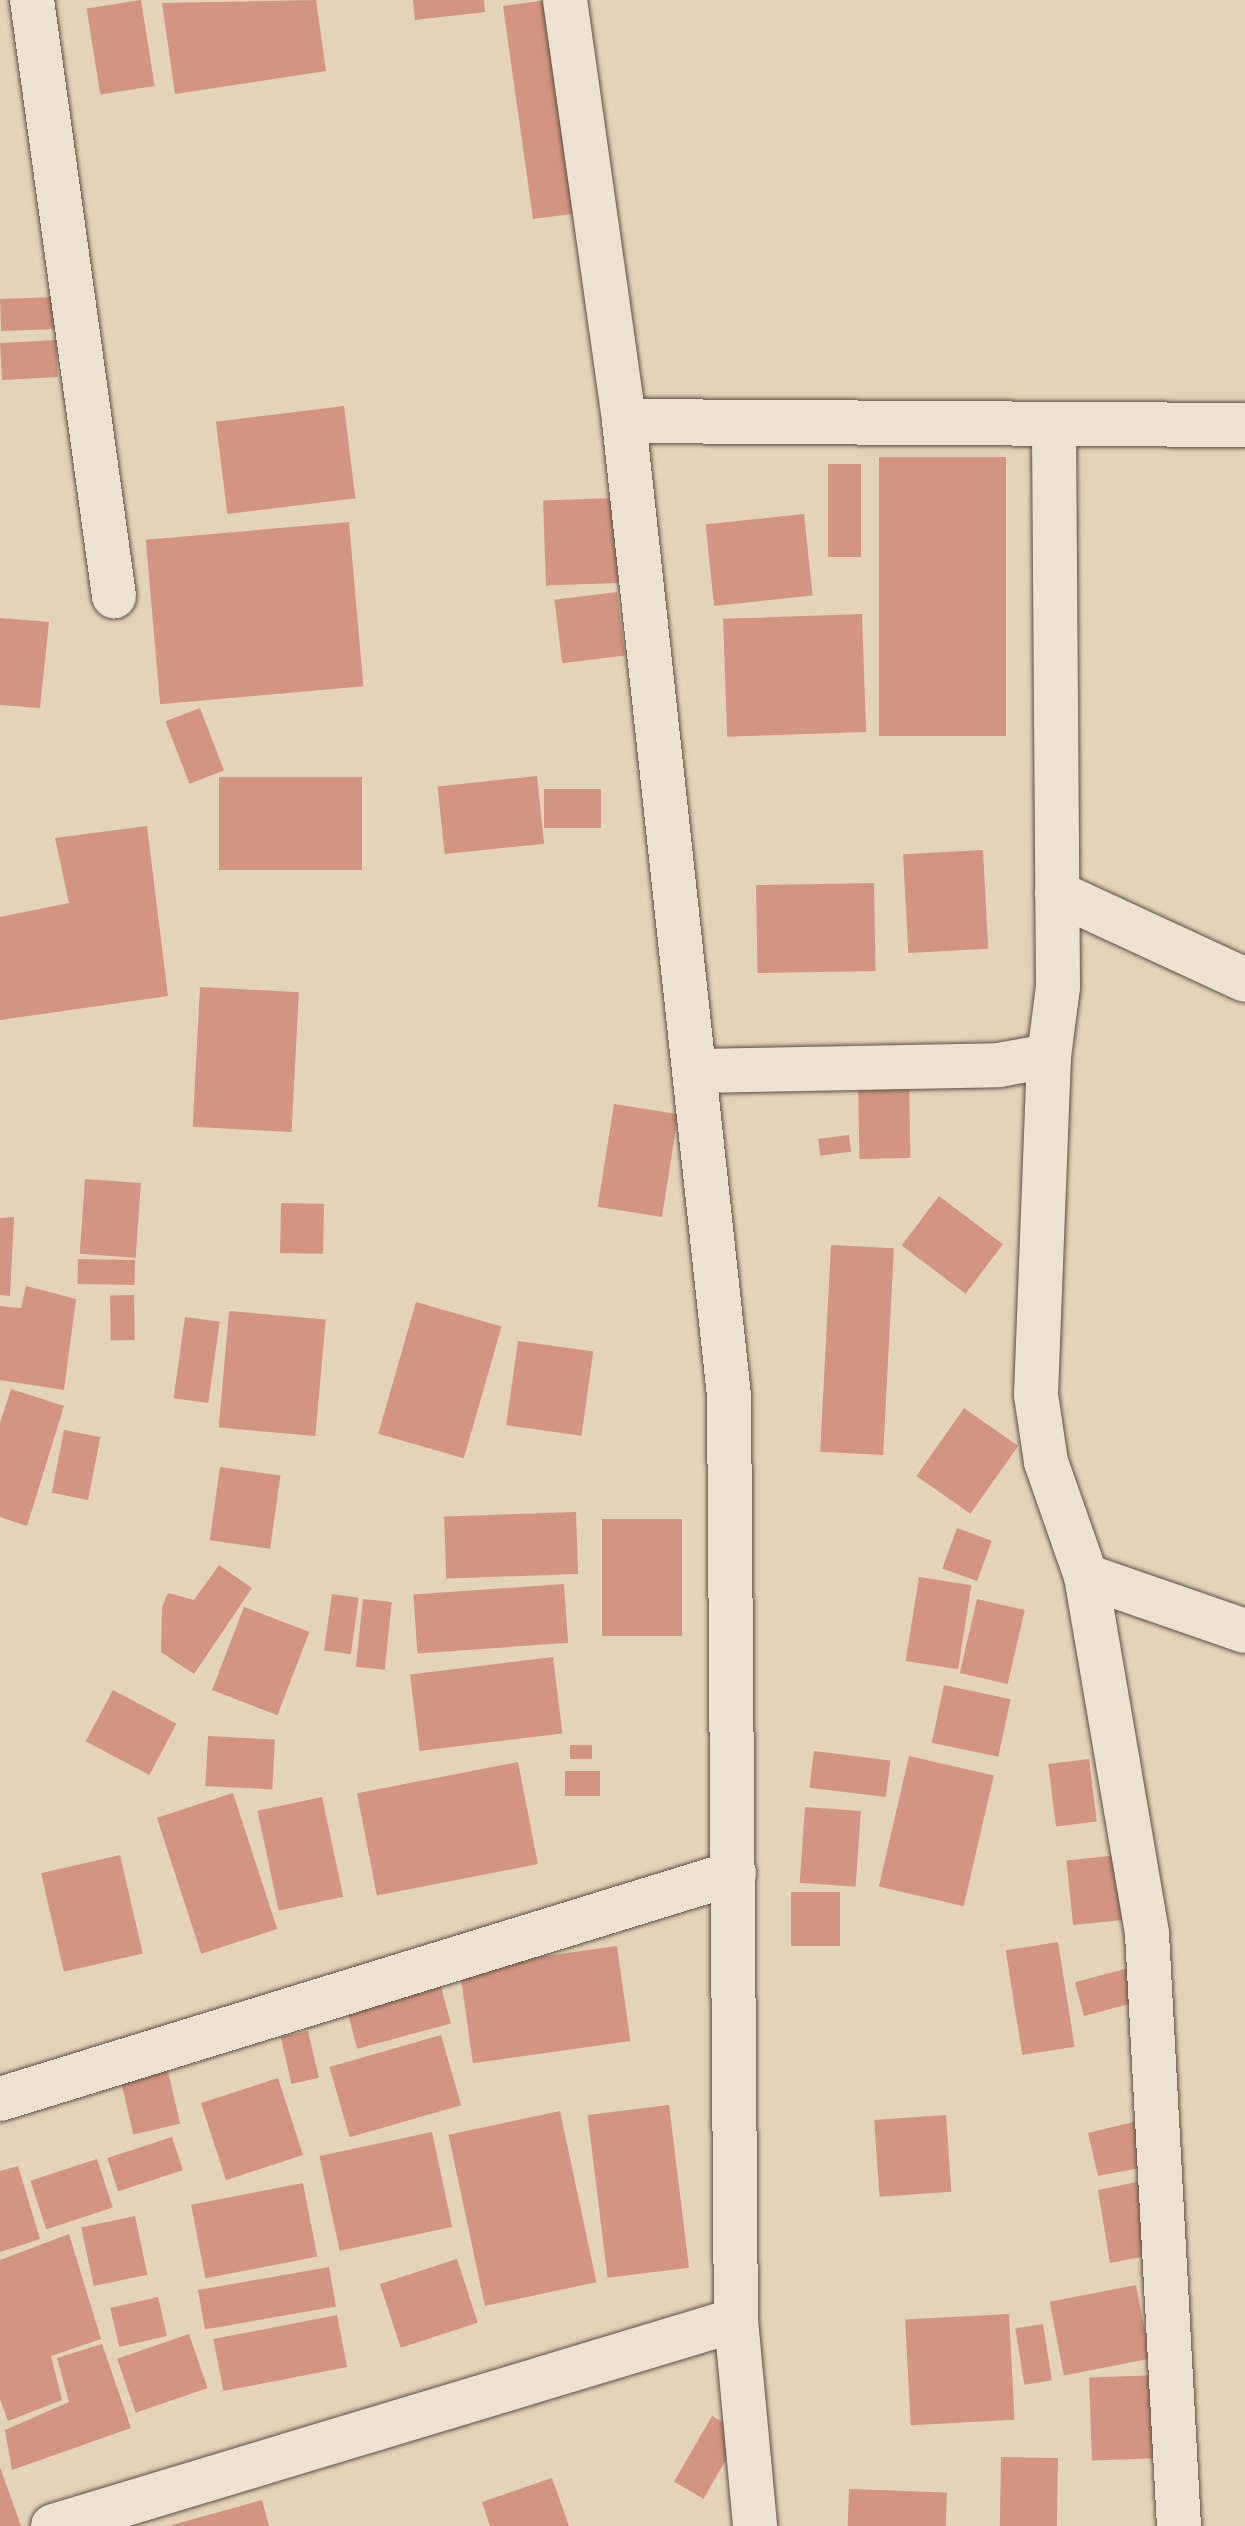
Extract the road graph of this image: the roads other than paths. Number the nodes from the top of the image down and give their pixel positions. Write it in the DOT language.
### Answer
graph roads {
  1 [pos="32,0"];
  2 [pos="565,0"];
  3 [pos="624,421"];
  4 [pos="1245,425"];
  5 [pos="1054,426"];
  6 [pos="114,596"];
  7 [pos="1057,893"];
  8 [pos="1245,980"];
  9 [pos="1049,1056"];
  10 [pos="697,1071"];
  11 [pos="1086,1576"];
  12 [pos="1245,1631"];
  13 [pos="734,1873"];
  14 [pos="0,2099"];
  15 [pos="736,2320"];
  16 [pos="53,2526"];
  17 [pos="755,2526"];
  18 [pos="1179,2526"];
  1 -- 6 [label="street"];
  2 -- 3 [label="street"];
  3 -- 5 [label="street"];
  3 -- 10 [label="street"];
  4 -- 5 [label="street"];
  5 -- 7 [label="street"];
  7 -- 8 [label="street"];
  7 -- 9 [label="street"];
  9 -- 10 [label="street"];
  9 -- 11 [label="street"];
  10 -- 13 [label="street"];
  11 -- 12 [label="street"];
  11 -- 18 [label="street"];
  13 -- 14 [label="street"];
  13 -- 15 [label="street"];
  15 -- 16 [label="street"];
  15 -- 17 [label="street"];
}
